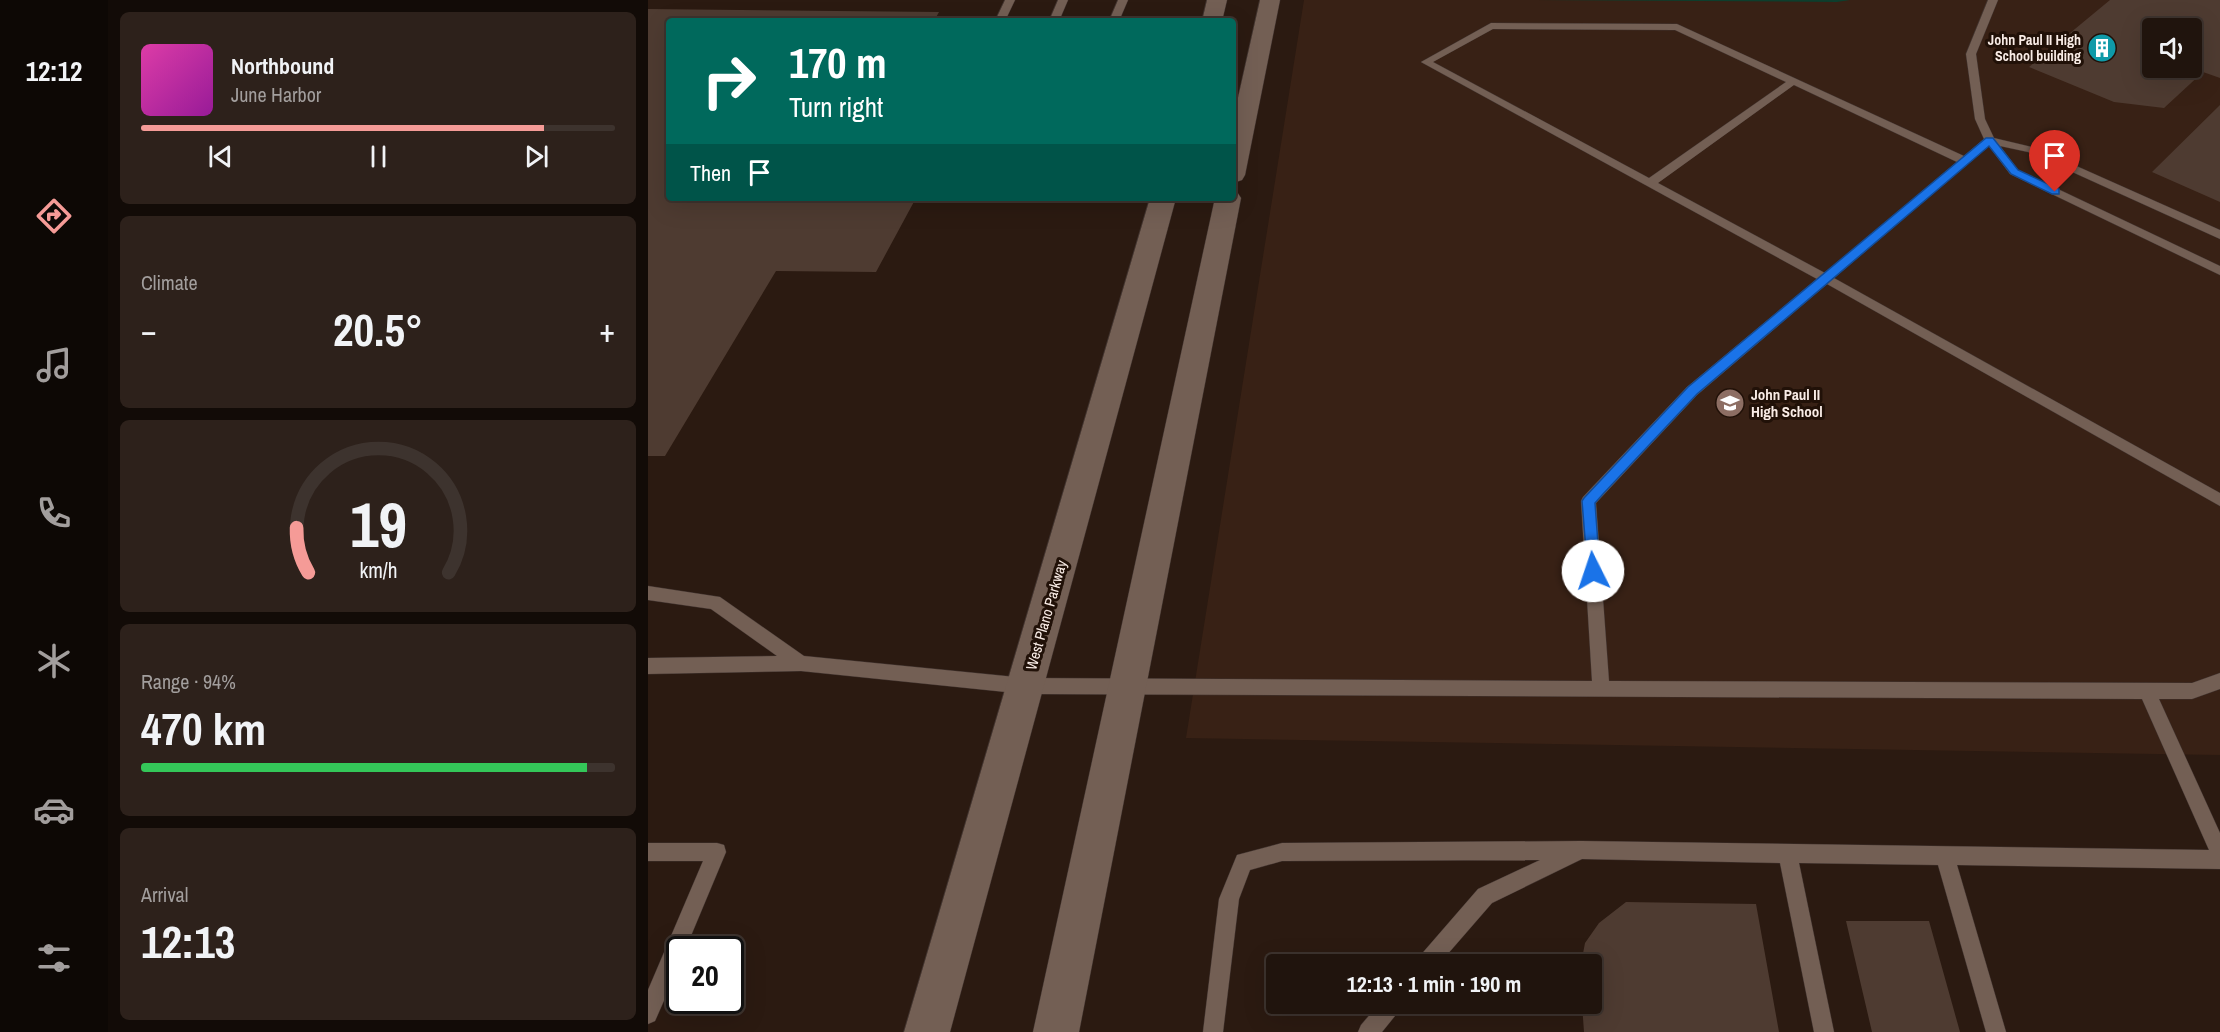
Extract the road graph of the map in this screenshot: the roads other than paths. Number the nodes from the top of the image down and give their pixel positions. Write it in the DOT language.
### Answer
graph roads {
  1 [pos="1010,0"];
  2 [pos="1063,0"];
  3 [pos="1123,0"];
  4 [pos="1217,0"];
  5 [pos="1270,0"];
  6 [pos="1993,0"];
  7 [pos="1001,18"];
  8 [pos="1055,18"];
  9 [pos="1115,18"];
  10 [pos="1213,18"];
  11 [pos="1794,81"];
  12 [pos="1990,140"];
  13 [pos="1236,154"];
  14 [pos="1965,161"];
  15 [pos="1650,183"];
  16 [pos="1162,201"];
  17 [pos="1227,201"];
  18 [pos="2220,235"];
  19 [pos="2220,271"];
  20 [pos="1825,278"];
  21 [pos="2220,500"];
  22 [pos="648,592"];
  23 [pos="801,663"];
  24 [pos="648,666"];
  25 [pos="2220,681"];
  26 [pos="1126,684"];
  27 [pos="1026,686"];
  28 [pos="1601,687"];
  29 [pos="2147,691"];
  30 [pos="1581,850"];
  31 [pos="648,852"];
  32 [pos="1788,853"];
  33 [pos="2220,854"];
  34 [pos="1945,855"];
  35 [pos="2220,860"];
  36 [pos="1435,954"];
  37 [pos="648,1014"];
  38 [pos="1383,1014"];
  39 [pos="927,1032"];
  40 [pos="1056,1032"];
  41 [pos="1213,1032"];
  42 [pos="1368,1032"];
  43 [pos="1824,1032"];
  44 [pos="1996,1032"];
  1 -- 7 [label="lane"];
  2 -- 8 [label="lane"];
  3 -- 9 [label="lane"];
  4 -- 10 [label="main road"];
  5 -- 13 [label="main road"];
  6 -- 12 [label="lane"];
  11 -- 14 [label="lane"];
  11 -- 15 [label="lane"];
  11 -- 15 [label="lane"];
  12 -- 14 [label="lane"];
  12 -- 18 [label="lane"];
  12 -- 19 [label="lane"];
  14 -- 20 [label="lane"];
  15 -- 20 [label="lane"];
  16 -- 27 [label="main road, West Plano Parkway"];
  17 -- 26 [label="main road"];
  20 -- 21 [label="lane"];
  20 -- 28 [label="lane"];
  22 -- 23 [label="lane"];
  23 -- 24 [label="lane"];
  23 -- 27 [label="lane"];
  25 -- 29 [label="lane"];
  26 -- 27 [label="lane"];
  26 -- 28 [label="lane"];
  26 -- 40 [label="main road"];
  27 -- 39 [label="main road, West Plano Parkway"];
  28 -- 29 [label="lane"];
  29 -- 33 [label="lane"];
  30 -- 32 [label="lane"];
  30 -- 36 [label="lane"];
  30 -- 41 [label="lane"];
  31 -- 37 [label="lane"];
  32 -- 34 [label="lane"];
  32 -- 43 [label="lane"];
  34 -- 35 [label="lane"];
  34 -- 44 [label="lane"];
  38 -- 42 [label="lane"];
}
